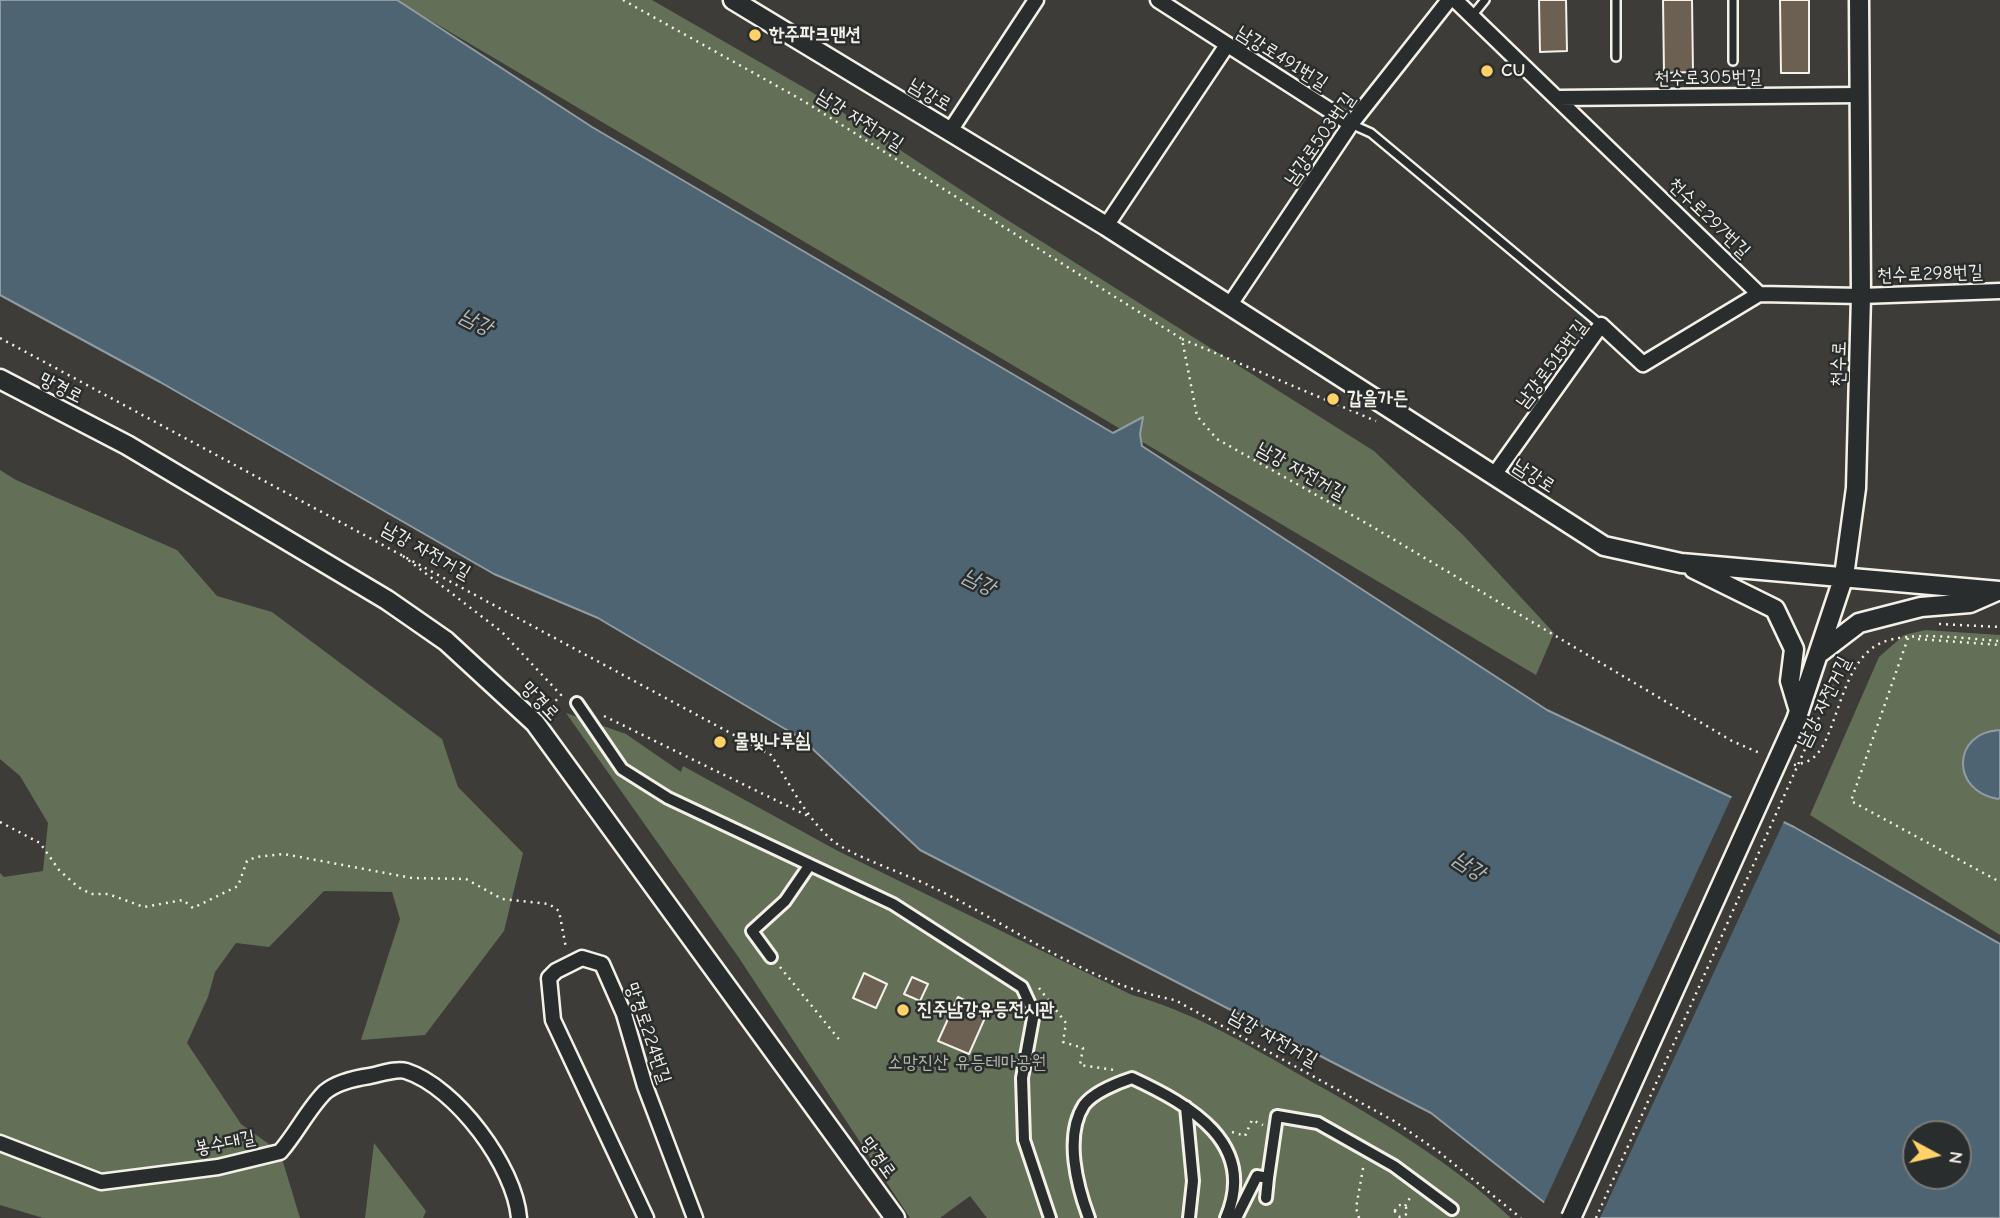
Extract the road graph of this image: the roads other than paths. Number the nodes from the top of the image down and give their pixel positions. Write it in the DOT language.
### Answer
graph roads {
  1 [pos="733,0"];
  2 [pos="1036,0"];
  3 [pos="1158,0"];
  4 [pos="1448,0"];
  5 [pos="1455,0"];
  6 [pos="1485,0"];
  7 [pos="1616,0"];
  8 [pos="1733,0"];
  9 [pos="1859,0"];
  10 [pos="1471,16"];
  11 [pos="1227,45"];
  12 [pos="1615,57"];
  13 [pos="1733,61"];
  14 [pos="1859,95"];
  15 [pos="1558,98"];
  16 [pos="1351,124"];
  17 [pos="950,131"];
  18 [pos="1106,226"];
  19 [pos="2000,291"];
  20 [pos="1759,293"];
  21 [pos="1861,296"];
  22 [pos="1229,306"];
  23 [pos="1601,325"];
  24 [pos="0,379"];
  25 [pos="1494,475"];
  26 [pos="1681,563"];
  27 [pos="1844,576"];
  28 [pos="1999,591"];
  29 [pos="1821,652"];
  30 [pos="577,703"];
  31 [pos="1797,715"];
  32 [pos="809,866"];
  33 [pos="771,957"];
  34 [pos="1186,1107"];
  35 [pos="0,1143"];
  36 [pos="1268,1178"];
  37 [pos="1266,1198"];
  38 [pos="1454,1213"];
  39 [pos="519,1218"];
  40 [pos="646,1218"];
  41 [pos="695,1218"];
  42 [pos="895,1218"];
  43 [pos="1050,1218"];
  44 [pos="1089,1218"];
  45 [pos="1189,1218"];
  46 [pos="1226,1218"];
  47 [pos="1236,1218"];
  48 [pos="1571,1218"];
  1 -- 17 [label="street, 남강로"];
  2 -- 17 [label="street"];
  3 -- 11 [label="street, 남강로491번길"];
  4 -- 16 [label="street, 남강로503번길"];
  5 -- 10 [label="street"];
  6 -- 10 [label="lane"];
  7 -- 12 [label="lane"];
  8 -- 13 [label="lane"];
  9 -- 14 [label="street, 천수로"];
  10 -- 15 [label="street"];
  11 -- 16 [label="street, 남강로491번길"];
  11 -- 18 [label="street"];
  14 -- 15 [label="street, 천수로305번길"];
  14 -- 21 [label="street, 천수로"];
  15 -- 20 [label="street, 천수로297번길"];
  16 -- 22 [label="street, 남강로503번길"];
  16 -- 23 [label="lane"];
  17 -- 18 [label="street, 남강로"];
  18 -- 22 [label="street, 남강로"];
  19 -- 21 [label="street, 천수로298번길"];
  20 -- 21 [label="street"];
  20 -- 23 [label="street, 남강로515번길"];
  21 -- 27 [label="street, 천수로"];
  22 -- 25 [label="street, 남강로"];
  23 -- 25 [label="street, 남강로515번길"];
  24 -- 42 [label="street, 망경로"];
  25 -- 26 [label="street, 남강로"];
  26 -- 27 [label="street, 남강로"];
  26 -- 31 [label="street"];
  27 -- 28 [label="street, 남강로"];
  27 -- 29 [label="street, 천수로"];
  28 -- 29 [label="street"];
  29 -- 31 [label="street, 천수로"];
  30 -- 32 [label="street"];
  31 -- 48 [label="street, 천수로, bridge"];
  32 -- 33 [label="street"];
  32 -- 43 [label="street"];
  34 -- 44 [label="street"];
  34 -- 45 [label="street"];
  34 -- 46 [label="street"];
  35 -- 39 [label="street, 봉수대길"];
  36 -- 37 [label="street"];
  36 -- 38 [label="street"];
  36 -- 47 [label="street"];
  40 -- 41 [label="street, 망경로224번길"];
}
